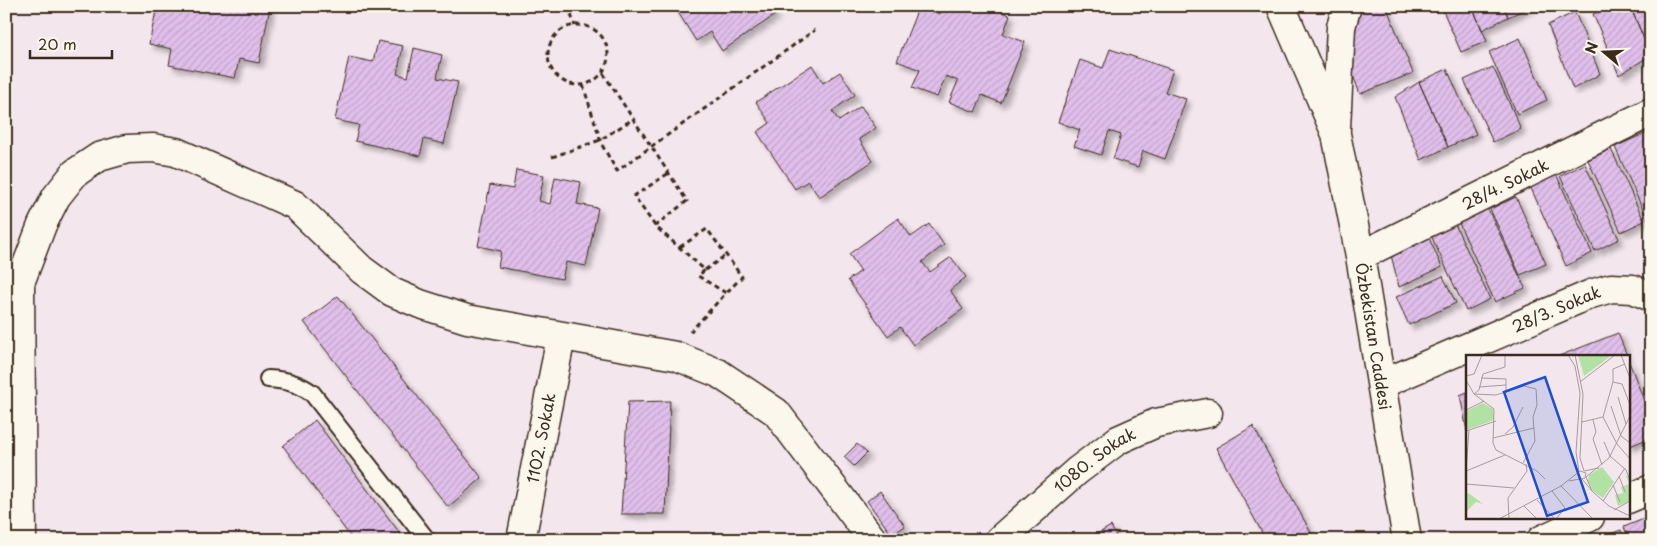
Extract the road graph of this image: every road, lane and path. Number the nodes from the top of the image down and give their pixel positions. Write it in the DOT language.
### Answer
graph roads {
  1 [pos="568,6"];
  2 [pos="1280,6"];
  3 [pos="1347,6"];
  4 [pos="575,26"];
  5 [pos="815,30"];
  6 [pos="603,73"];
  7 [pos="582,85"];
  8 [pos="1651,112"];
  9 [pos="633,119"];
  10 [pos="1336,134"];
  11 [pos="600,140"];
  12 [pos="651,146"];
  13 [pos="552,157"];
  14 [pos="669,173"];
  15 [pos="655,226"];
  16 [pos="680,247"];
  17 [pos="726,254"];
  18 [pos="1360,256"];
  19 [pos="705,270"];
  20 [pos="726,293"];
  21 [pos="1651,297"];
  22 [pos="688,334"];
  23 [pos="561,336"];
  24 [pos="268,378"];
  25 [pos="1382,384"];
  26 [pos="1208,413"];
  27 [pos="1651,489"];
  28 [pos="1630,498"];
  29 [pos="1588,518"];
  30 [pos="17,526"];
  31 [pos="427,540"];
  32 [pos="521,540"];
  33 [pos="873,540"];
  34 [pos="999,540"];
  35 [pos="1407,540"];
  36 [pos="1541,540"];
  1 -- 4 [label="path"];
  2 -- 10 [label="street"];
  3 -- 10 [label="street"];
  4 -- 6 [label="path"];
  4 -- 7 [label="path"];
  5 -- 12 [label="path"];
  6 -- 7 [label="path"];
  6 -- 9 [label="path"];
  7 -- 11 [label="path"];
  8 -- 18 [label="street, 28/4. Sokak"];
  9 -- 11 [label="path"];
  9 -- 12 [label="path"];
  10 -- 18 [label="street, Özbekistan Caddesi"];
  11 -- 12 [label="path"];
  11 -- 13 [label="path"];
  12 -- 14 [label="path"];
  14 -- 15 [label="path"];
  14 -- 15 [label="path"];
  15 -- 16 [label="path"];
  16 -- 17 [label="path"];
  16 -- 19 [label="path"];
  17 -- 19 [label="path"];
  17 -- 20 [label="path"];
  18 -- 25 [label="street, Özbekistan Caddesi"];
  19 -- 20 [label="path"];
  20 -- 22 [label="path"];
  21 -- 25 [label="street, 28/3. Sokak"];
  23 -- 30 [label="street"];
  23 -- 32 [label="street, 1102. Sokak"];
  23 -- 33 [label="street"];
  24 -- 31 [label="lane"];
  25 -- 35 [label="street, Özbekistan Caddesi"];
  26 -- 34 [label="street, 1080. Sokak"];
  27 -- 28 [label="street"];
  29 -- 36 [label="street"];
}
